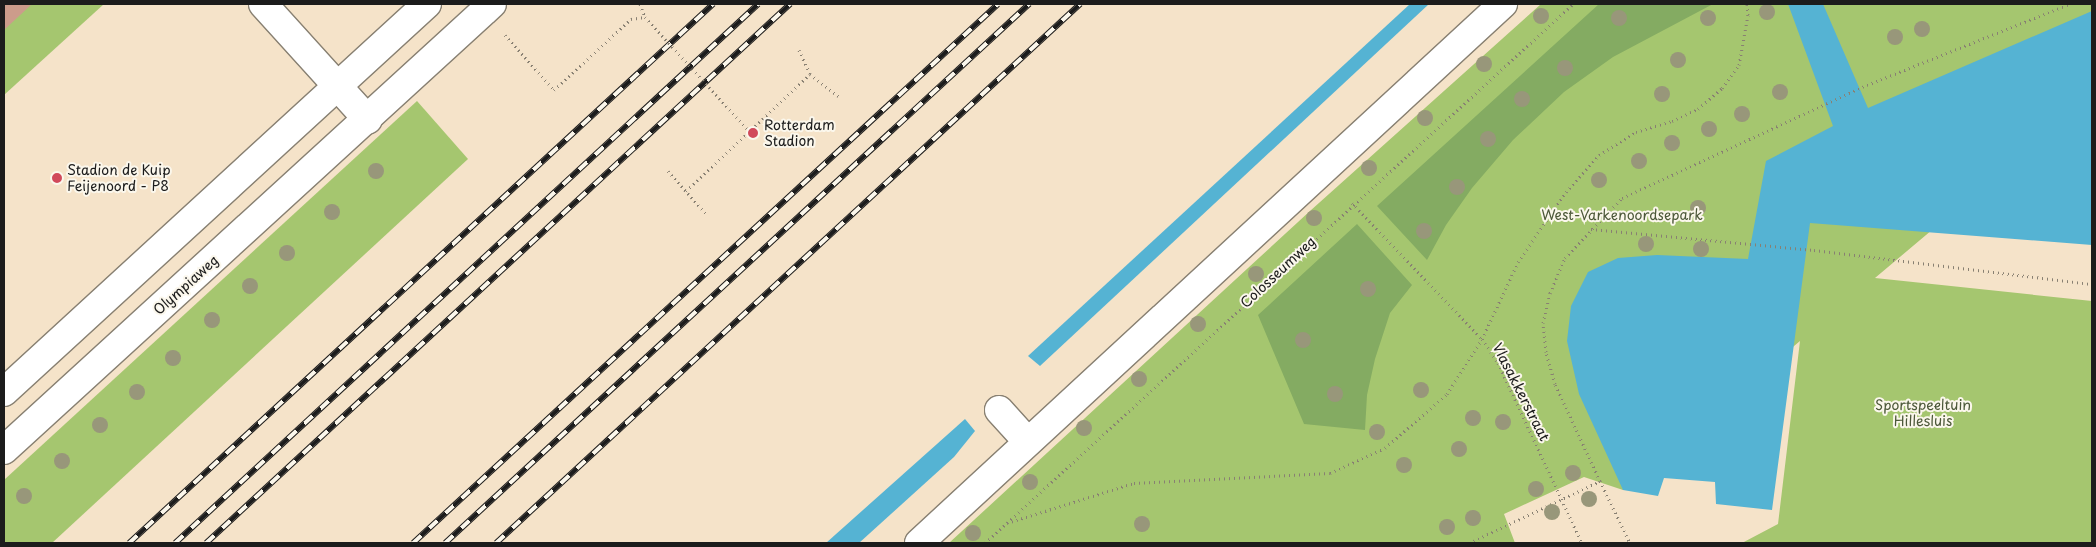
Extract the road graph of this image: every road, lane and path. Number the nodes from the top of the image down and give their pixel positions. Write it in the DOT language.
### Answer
graph roads {
  1 [pos="263,4"];
  2 [pos="427,4"];
  3 [pos="492,4"];
  4 [pos="640,4"];
  5 [pos="1503,4"];
  6 [pos="1573,4"];
  7 [pos="1747,4"];
  8 [pos="2070,4"];
  9 [pos="645,17"];
  10 [pos="505,35"];
  11 [pos="799,50"];
  12 [pos="810,74"];
  13 [pos="336,86"];
  14 [pos="838,96"];
  15 [pos="368,120"];
  16 [pos="749,132"];
  17 [pos="668,170"];
  18 [pos="686,190"];
  19 [pos="1352,203"];
  20 [pos="708,216"];
  21 [pos="1590,228"];
  22 [pos="2092,284"];
  23 [pos="1482,339"];
  24 [pos="4,392"];
  25 [pos="999,410"];
  26 [pos="1028,442"];
  27 [pos="4,450"];
  28 [pos="1600,481"];
  29 [pos="1562,499"];
  30 [pos="1007,523"];
  31 [pos="919,543"];
  32 [pos="985,543"];
  33 [pos="1469,543"];
  34 [pos="1582,543"];
  35 [pos="1630,543"];
  1 -- 13 [label="main road"];
  2 -- 13 [label="main road"];
  3 -- 15 [label="main road, Olympiaweg"];
  4 -- 9 [label="path, bridge"];
  5 -- 26 [label="main road"];
  6 -- 19 [label="path, Colosseumweg"];
  7 -- 23 [label="path"];
  8 -- 21 [label="path"];
  9 -- 10 [label="path"];
  9 -- 16 [label="path, bridge"];
  11 -- 12 [label="path"];
  12 -- 14 [label="path"];
  12 -- 16 [label="path"];
  13 -- 15 [label="main road"];
  13 -- 24 [label="main road"];
  15 -- 27 [label="main road, Olympiaweg"];
  16 -- 18 [label="path"];
  17 -- 18 [label="path"];
  18 -- 20 [label="path"];
  19 -- 23 [label="path, Vlasakkerstraat"];
  19 -- 30 [label="path, Colosseumweg"];
  21 -- 22 [label="path"];
  21 -- 28 [label="path"];
  23 -- 29 [label="path, Vlasakkerstraat"];
  23 -- 30 [label="path"];
  25 -- 26 [label="main road"];
  26 -- 31 [label="main road"];
  28 -- 29 [label="path"];
  28 -- 35 [label="path"];
  29 -- 33 [label="path"];
  29 -- 34 [label="path, Vlasakkerstraat"];
  30 -- 32 [label="path, Colosseumweg"];
}
